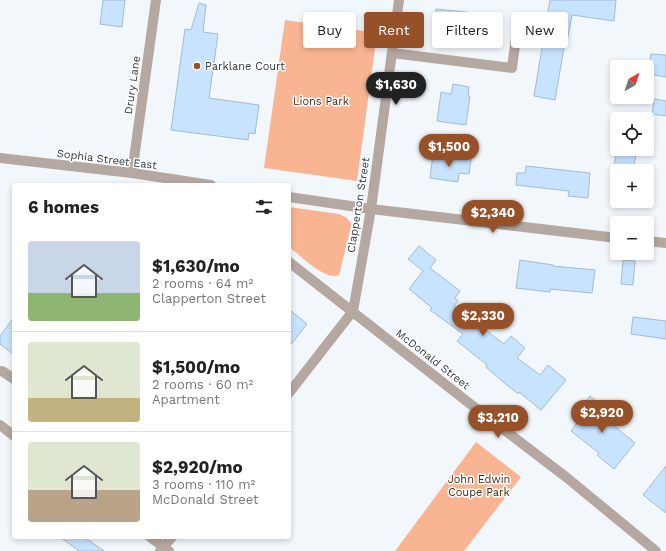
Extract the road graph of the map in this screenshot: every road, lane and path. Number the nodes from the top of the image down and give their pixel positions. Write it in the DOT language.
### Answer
graph roads {
  1 [pos="156,0"];
  2 [pos="400,0"];
  3 [pos="515,48"];
  4 [pos="392,53"];
  5 [pos="0,158"];
  6 [pos="132,173"];
  7 [pos="191,183"];
  8 [pos="291,197"];
  9 [pos="371,209"];
  10 [pos="610,237"];
  11 [pos="654,242"];
  12 [pos="666,243"];
  13 [pos="291,264"];
  14 [pos="353,311"];
  15 [pos="0,371"];
  16 [pos="12,378"];
  17 [pos="291,390"];
  18 [pos="0,425"];
  19 [pos="12,434"];
  20 [pos="152,539"];
  21 [pos="171,539"];
  22 [pos="164,550"];
  23 [pos="656,551"];
  1 -- 6 [label="street, Drury Lane"];
  2 -- 4 [label="street, Clapperton Street"];
  3 -- 4 [label="street"];
  4 -- 9 [label="street, Clapperton Street"];
  5 -- 6 [label="street, Sophia Street East"];
  6 -- 7 [label="street, Sophia Street East"];
  8 -- 9 [label="street"];
  9 -- 10 [label="street"];
  9 -- 14 [label="street, Clapperton Street"];
  11 -- 12 [label="street"];
  13 -- 14 [label="street, McDonald Street"];
  14 -- 17 [label="street, Clapperton Street"];
  14 -- 23 [label="street, McDonald Street"];
  15 -- 16 [label="street"];
  18 -- 19 [label="street"];
  20 -- 22 [label="street"];
  21 -- 22 [label="street"];
}
